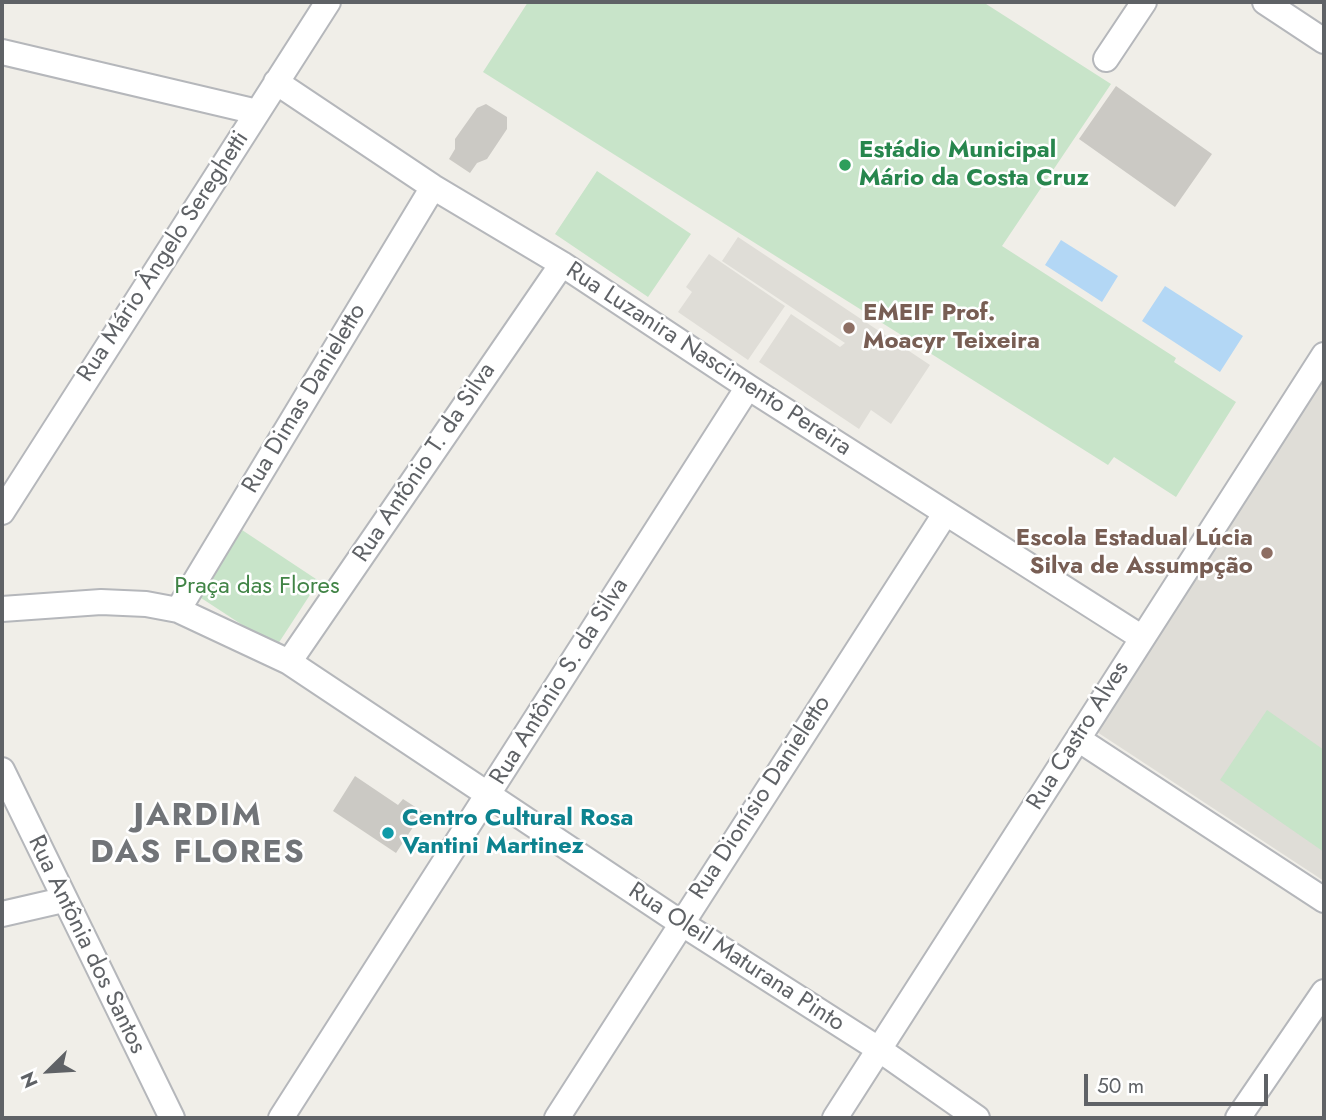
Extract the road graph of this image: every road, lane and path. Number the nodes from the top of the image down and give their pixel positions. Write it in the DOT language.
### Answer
graph roads {
  1 [pos="328,2"];
  2 [pos="1144,2"];
  3 [pos="1265,2"];
  4 [pos="1324,41"];
  5 [pos="2,52"];
  6 [pos="1106,59"];
  7 [pos="276,82"];
  8 [pos="257,112"];
  9 [pos="433,187"];
  10 [pos="562,264"];
  11 [pos="1324,355"];
  12 [pos="748,387"];
  13 [pos="2,512"];
  14 [pos="945,514"];
  15 [pos="2,609"];
  16 [pos="178,610"];
  17 [pos="1141,637"];
  18 [pos="289,662"];
  19 [pos="1077,739"];
  20 [pos="2,770"];
  21 [pos="488,796"];
  22 [pos="63,900"];
  23 [pos="1324,900"];
  24 [pos="2,914"];
  25 [pos="681,923"];
  26 [pos="1324,992"];
  27 [pos="880,1050"];
  28 [pos="172,1118"];
  29 [pos="281,1118"];
  30 [pos="556,1118"];
  31 [pos="835,1118"];
  32 [pos="977,1118"];
  33 [pos="1238,1118"];
  1 -- 7 [label="street, Rua Mário Ângelo Sereghetti"];
  2 -- 6 [label="street"];
  3 -- 4 [label="street"];
  5 -- 8 [label="street"];
  7 -- 8 [label="street, Rua Mário Ângelo Sereghetti"];
  7 -- 9 [label="street, Rua Luzanira Nascimento Pereira"];
  8 -- 13 [label="street, Rua Mário Ângelo Sereghetti"];
  9 -- 10 [label="street, Rua Luzanira Nascimento Pereira"];
  9 -- 16 [label="street, Rua Dimas Danieletto"];
  10 -- 12 [label="street, Rua Luzanira Nascimento Pereira"];
  10 -- 18 [label="street, Rua Antônio T. da Silva"];
  11 -- 17 [label="street, Rua Castro Alves"];
  12 -- 14 [label="street, Rua Luzanira Nascimento Pereira"];
  12 -- 21 [label="street, Rua Antônio S. da Silva"];
  14 -- 17 [label="street, Rua Luzanira Nascimento Pereira"];
  14 -- 25 [label="street, Rua Dionísio Danieletto"];
  15 -- 16 [label="street, Rua Oleil Maturana Pinto"];
  16 -- 18 [label="street, Rua Oleil Maturana Pinto"];
  17 -- 19 [label="street, Rua Castro Alves"];
  18 -- 21 [label="street, Rua Oleil Maturana Pinto"];
  19 -- 23 [label="street"];
  19 -- 27 [label="street, Rua Castro Alves"];
  20 -- 22 [label="street, Rua Antônia dos Santos"];
  21 -- 25 [label="street, Rua Oleil Maturana Pinto"];
  21 -- 29 [label="street, Rua Antônio S. da Silva"];
  22 -- 24 [label="street"];
  22 -- 28 [label="street, Rua Antônia dos Santos"];
  25 -- 27 [label="street, Rua Oleil Maturana Pinto"];
  25 -- 30 [label="street, Rua Dionísio Danieletto"];
  26 -- 33 [label="street"];
  27 -- 31 [label="street, Rua Castro Alves"];
  27 -- 32 [label="street, Rua Oleil Maturana Pinto"];
}
